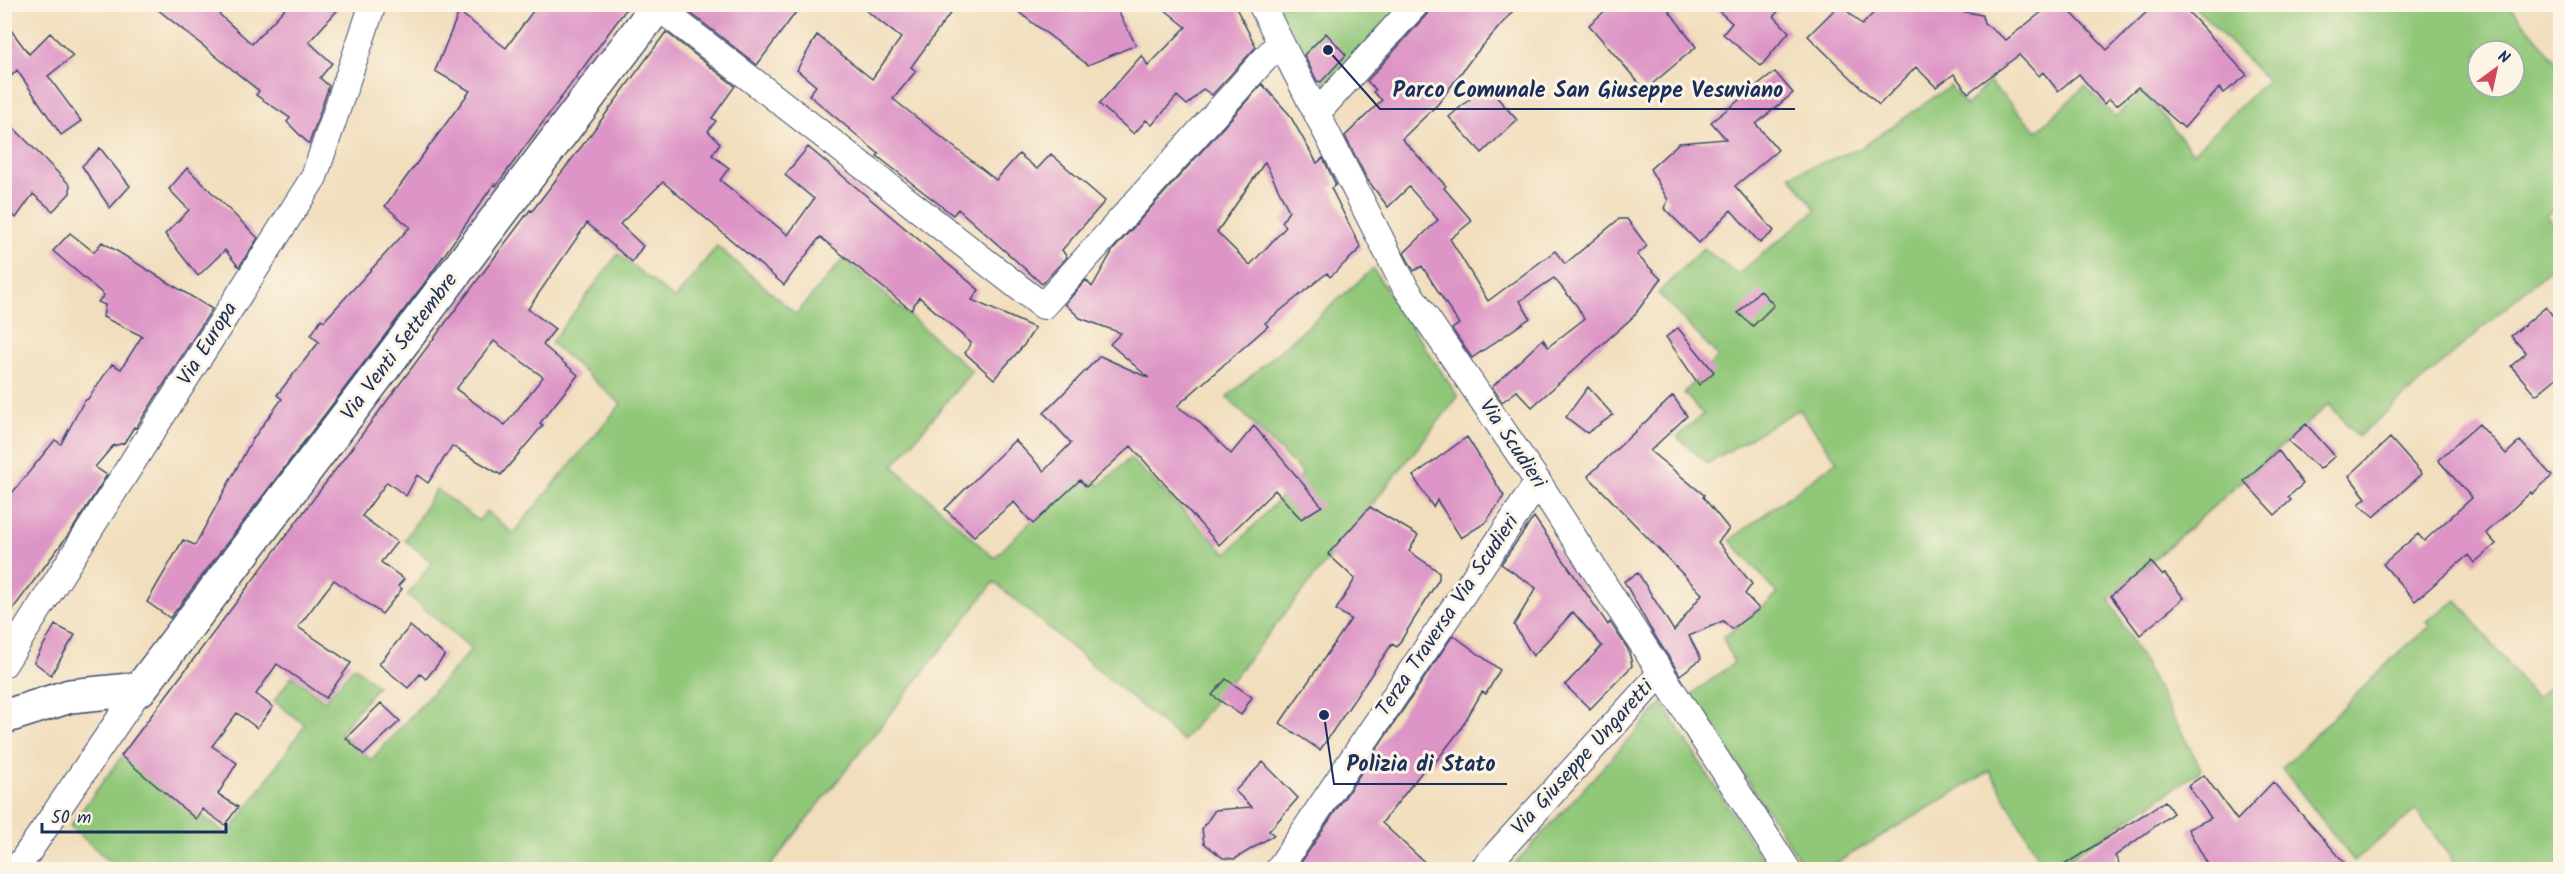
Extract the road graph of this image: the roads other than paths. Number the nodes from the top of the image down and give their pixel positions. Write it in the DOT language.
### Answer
graph roads {
  1 [pos="373,4"];
  2 [pos="1261,4"];
  3 [pos="1416,4"];
  4 [pos="659,6"];
  5 [pos="1280,42"];
  6 [pos="1317,113"];
  7 [pos="1538,482"];
  8 [pos="4,664"];
  9 [pos="1661,673"];
  10 [pos="140,689"];
  11 [pos="4,717"];
  12 [pos="16,870"];
  13 [pos="1278,870"];
  14 [pos="1482,870"];
  15 [pos="1788,870"];
  1 -- 8 [label="street, Via Europa"];
  2 -- 5 [label="street, Via Scudieri"];
  3 -- 6 [label="street"];
  4 -- 5 [label="street"];
  4 -- 10 [label="main road, Via Venti Settembre"];
  5 -- 6 [label="street, Via Scudieri"];
  6 -- 7 [label="street, Via Scudieri"];
  7 -- 9 [label="street, Via Scudieri"];
  7 -- 13 [label="street, Terza Traversa Via Scudieri"];
  9 -- 14 [label="street, Via Giuseppe Ungaretti"];
  9 -- 15 [label="street, Via Scudieri"];
  10 -- 11 [label="main road"];
  10 -- 12 [label="street"];
}
